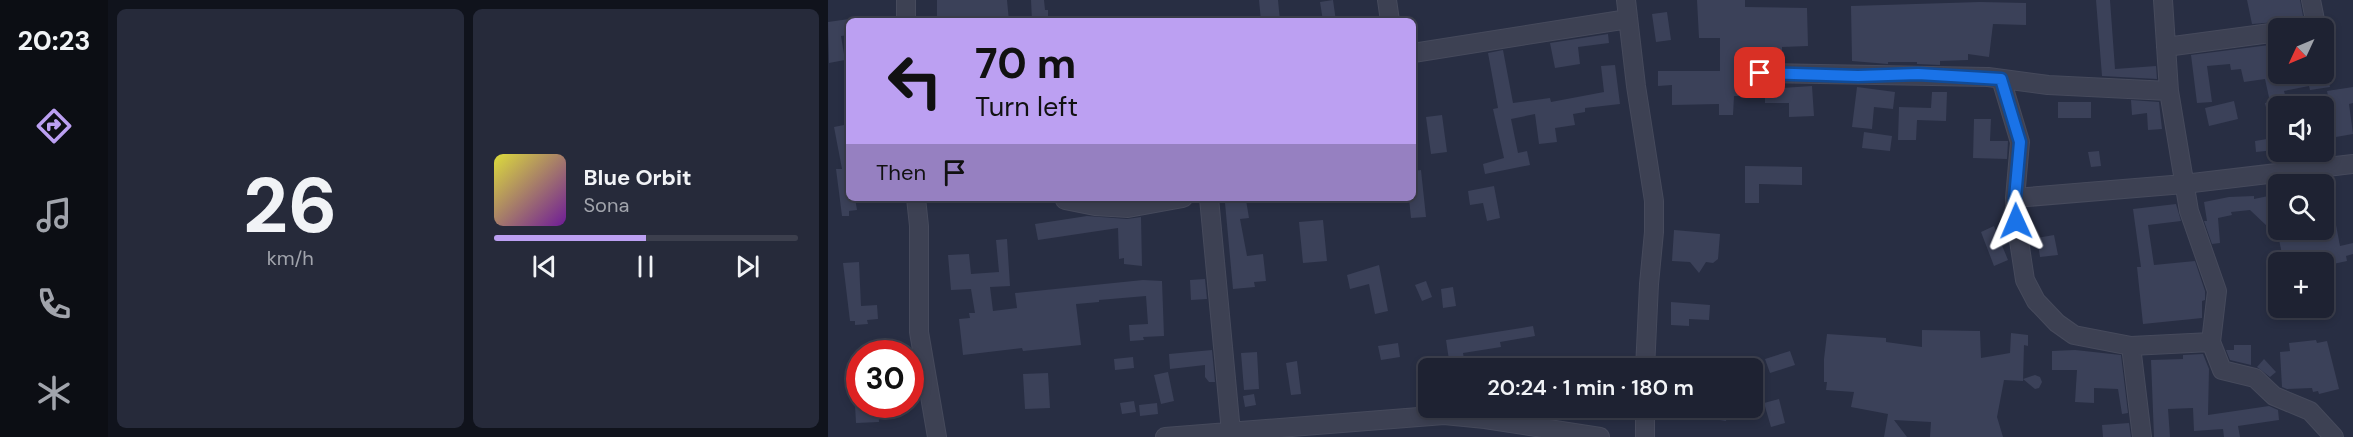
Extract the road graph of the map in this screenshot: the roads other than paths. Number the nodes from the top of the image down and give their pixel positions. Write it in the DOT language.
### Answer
graph roads {
  1 [pos="906,0"];
  2 [pos="1387,0"];
  3 [pos="1626,0"];
  4 [pos="2163,0"];
  5 [pos="2311,0"];
  6 [pos="906,18"];
  7 [pos="1390,18"];
  8 [pos="2315,18"];
  9 [pos="1628,19"];
  10 [pos="2268,34"];
  11 [pos="2166,47"];
  12 [pos="1416,53"];
  13 [pos="1760,73"];
  14 [pos="2001,79"];
  15 [pos="2169,91"];
  16 [pos="2353,164"];
  17 [pos="2184,184"];
  18 [pos="2015,198"];
  19 [pos="916,201"];
  20 [pos="1070,201"];
  21 [pos="1165,201"];
  22 [pos="1209,201"];
  23 [pos="2211,342"];
  24 [pos="2131,346"];
  25 [pos="1646,358"];
  26 [pos="1645,418"];
  27 [pos="1231,432"];
  28 [pos="1193,436"];
  29 [pos="937,437"];
  30 [pos="1165,437"];
  31 [pos="1600,437"];
  32 [pos="1645,437"];
  33 [pos="2142,437"];
  34 [pos="2334,437"];
  1 -- 6 [label="street"];
  2 -- 7 [label="street"];
  3 -- 9 [label="street"];
  4 -- 11 [label="street"];
  5 -- 8 [label="street"];
  9 -- 12 [label="street"];
  9 -- 25 [label="street"];
  10 -- 11 [label="street"];
  11 -- 15 [label="street"];
  13 -- 14 [label="street"];
  14 -- 15 [label="street"];
  14 -- 18 [label="street"];
  15 -- 17 [label="street"];
  16 -- 17 [label="street"];
  17 -- 18 [label="street"];
  17 -- 23 [label="street"];
  18 -- 24 [label="street"];
  19 -- 29 [label="street"];
  20 -- 21 [label="street"];
  22 -- 27 [label="street"];
  23 -- 24 [label="street"];
  23 -- 34 [label="street"];
  24 -- 33 [label="street"];
  26 -- 32 [label="street"];
  27 -- 28 [label="street"];
  27 -- 31 [label="street"];
  28 -- 30 [label="street"];
}
